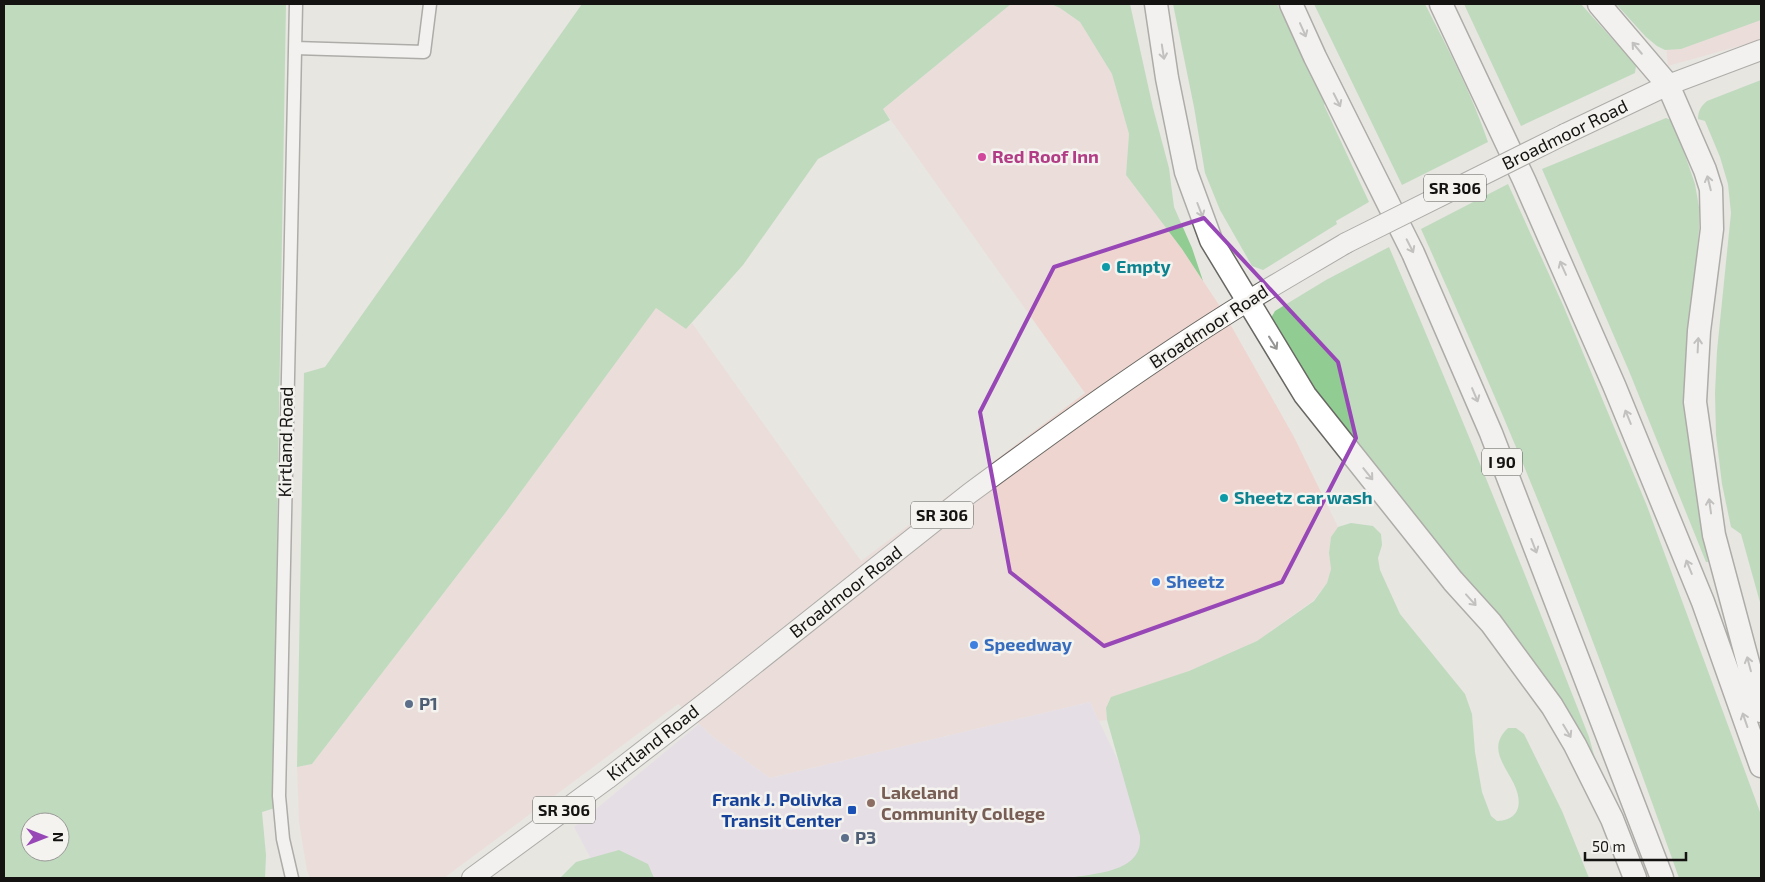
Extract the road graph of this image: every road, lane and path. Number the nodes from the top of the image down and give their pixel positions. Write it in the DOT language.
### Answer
graph roads {
  1 [pos="296,4"];
  2 [pos="430,4"];
  3 [pos="1156,4"];
  4 [pos="1291,4"];
  5 [pos="1441,4"];
  6 [pos="1599,4"];
  7 [pos="295,48"];
  8 [pos="1761,50"];
  9 [pos="1668,85"];
  10 [pos="1248,301"];
  11 [pos="713,697"];
  12 [pos="1761,711"];
  13 [pos="1761,766"];
  14 [pos="292,878"];
  15 [pos="472,878"];
  16 [pos="1635,878"];
  17 [pos="1662,878"];
  1 -- 7 [label="street, Kirtland Road"];
  2 -- 7 [label="street"];
  3 -- 10 [label="highway, one-way"];
  4 -- 17 [label="highway, I 90, one-way"];
  13 -- 5 [label="highway, one-way"];
  9 -- 6 [label="highway, one-way"];
  7 -- 14 [label="street, Kirtland Road"];
  8 -- 9 [label="main road, Broadmoor Road / SR 306"];
  9 -- 10 [label="main road, Broadmoor Road / SR 306, bridge"];
  12 -- 9 [label="highway, one-way"];
  10 -- 11 [label="main road, Broadmoor Road / SR 306"];
  10 -- 16 [label="highway, one-way"];
  11 -- 15 [label="main road, Kirtland Road / SR 306"];
}
